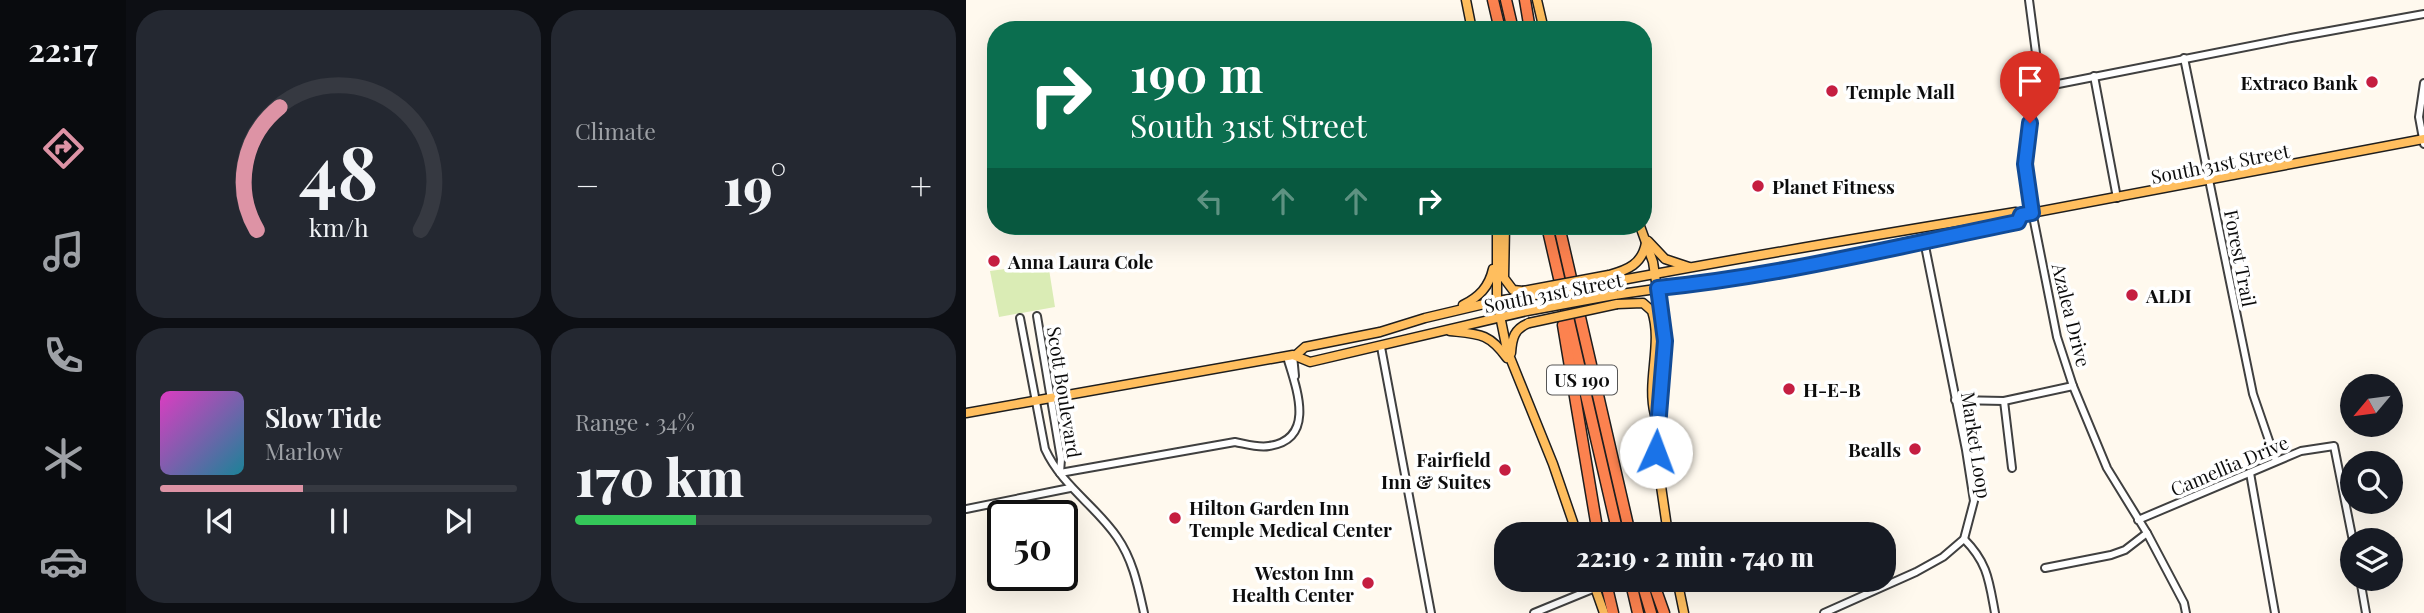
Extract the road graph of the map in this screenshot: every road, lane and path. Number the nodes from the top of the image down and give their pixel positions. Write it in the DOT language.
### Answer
graph roads {
  1 [pos="1466,0"];
  2 [pos="1493,0"];
  3 [pos="1506,0"];
  4 [pos="1525,0"];
  5 [pos="1536,0"];
  6 [pos="2029,0"];
  7 [pos="2424,14"];
  8 [pos="1470,21"];
  9 [pos="1498,21"];
  10 [pos="1511,21"];
  11 [pos="1528,21"];
  12 [pos="1542,21"];
  13 [pos="2184,58"];
  14 [pos="2094,76"];
  15 [pos="2424,83"];
  16 [pos="2038,88"];
  17 [pos="2424,141"];
  18 [pos="2210,181"];
  19 [pos="2117,198"];
  20 [pos="2032,213"];
  21 [pos="2021,215"];
  22 [pos="1497,235"];
  23 [pos="1505,235"];
  24 [pos="1546,235"];
  25 [pos="1546,235"];
  26 [pos="1561,235"];
  27 [pos="1568,235"];
  28 [pos="1643,235"];
  29 [pos="1645,239"];
  30 [pos="1924,241"];
  31 [pos="1497,249"];
  32 [pos="1695,268"];
  33 [pos="1656,273"];
  34 [pos="1610,278"];
  35 [pos="1658,288"];
  36 [pos="1523,294"];
  37 [pos="1497,300"];
  38 [pos="1616,300"];
  39 [pos="1564,304"];
  40 [pos="1037,316"];
  41 [pos="1020,318"];
  42 [pos="1425,318"];
  43 [pos="1499,318"];
  44 [pos="1440,330"];
  45 [pos="1586,336"];
  46 [pos="1381,347"];
  47 [pos="1292,356"];
  48 [pos="1512,363"];
  49 [pos="2073,386"];
  50 [pos="1050,398"];
  51 [pos="1035,400"];
  52 [pos="1955,400"];
  53 [pos="2004,401"];
  54 [pos="966,413"];
  55 [pos="1657,425"];
  56 [pos="1607,433"];
  57 [pos="2276,461"];
  58 [pos="2012,468"];
  59 [pos="1060,473"];
  60 [pos="2250,474"];
  61 [pos="1070,488"];
  62 [pos="966,509"];
  63 [pos="2138,520"];
  64 [pos="1573,522"];
  65 [pos="1596,522"];
  66 [pos="1615,522"];
  67 [pos="1627,522"];
  68 [pos="1633,522"];
  69 [pos="1666,522"];
  70 [pos="2351,528"];
  71 [pos="2147,533"];
  72 [pos="1965,539"];
  73 [pos="2045,568"];
  74 [pos="2362,591"];
  75 [pos="1577,592"];
  76 [pos="1597,592"];
  77 [pos="1608,592"];
  78 [pos="1633,592"];
  79 [pos="1645,592"];
  80 [pos="1657,592"];
  81 [pos="1680,592"];
  82 [pos="1144,613"];
  83 [pos="1431,613"];
  84 [pos="1534,613"];
  85 [pos="1604,613"];
  86 [pos="1613,613"];
  87 [pos="1638,613"];
  88 [pos="1651,613"];
  89 [pos="1664,613"];
  90 [pos="1684,613"];
  91 [pos="1826,613"];
  92 [pos="1995,613"];
  93 [pos="2186,613"];
  94 [pos="2275,613"];
  95 [pos="2366,613"];
  1 -- 8 [label="main road"];
  2 -- 9 [label="highway"];
  3 -- 10 [label="highway"];
  4 -- 11 [label="highway"];
  5 -- 12 [label="main road"];
  6 -- 16 [label="street, Azalea Drive"];
  7 -- 13 [label="street"];
  13 -- 14 [label="street"];
  13 -- 18 [label="street, Forest Trail"];
  14 -- 16 [label="street"];
  14 -- 19 [label="street"];
  15 -- 17 [label="street"];
  16 -- 20 [label="street, Azalea Drive"];
  17 -- 18 [label="main road, South 31st Street"];
  18 -- 19 [label="main road, South 31st Street"];
  18 -- 57 [label="street, Forest Trail"];
  19 -- 20 [label="main road, South 31st Street"];
  20 -- 21 [label="main road, South 31st Street"];
  20 -- 49 [label="street, Azalea Drive"];
  21 -- 30 [label="main road, South 31st Street"];
  21 -- 32 [label="main road, South 31st Street"];
  22 -- 31 [label="main road"];
  23 -- 36 [label="main road"];
  24 -- 39 [label="highway, US 190"];
  25 -- 65 [label="highway"];
  26 -- 45 [label="highway, US 190"];
  27 -- 45 [label="highway"];
  28 -- 29 [label="main road"];
  29 -- 32 [label="main road"];
  29 -- 33 [label="main road"];
  29 -- 34 [label="main road"];
  30 -- 35 [label="main road, South 31st Street"];
  30 -- 52 [label="street, Market Loop"];
  31 -- 37 [label="main road"];
  31 -- 42 [label="main road"];
  32 -- 33 [label="main road, South 31st Street"];
  33 -- 34 [label="main road, South 31st Street"];
  33 -- 35 [label="main road"];
  34 -- 36 [label="main road, South 31st Street, bridge"];
  35 -- 38 [label="main road, South 31st Street"];
  35 -- 55 [label="main road"];
  36 -- 37 [label="main road, South 31st Street"];
  37 -- 42 [label="main road, South 31st Street"];
  37 -- 43 [label="main road"];
  38 -- 39 [label="main road, South 31st Street, bridge"];
  38 -- 48 [label="main road, bridge"];
  38 -- 55 [label="main road"];
  39 -- 43 [label="main road, South 31st Street, bridge"];
  39 -- 66 [label="highway, US 190"];
  40 -- 50 [label="street, Scott Boulevard"];
  41 -- 51 [label="street, Scott Boulevard"];
  42 -- 47 [label="main road, South 31st Street"];
  43 -- 44 [label="main road, South 31st Street"];
  43 -- 48 [label="main road"];
  44 -- 46 [label="main road, South 31st Street"];
  44 -- 48 [label="main road"];
  45 -- 56 [label="highway, US 190"];
  46 -- 47 [label="main road, South 31st Street"];
  46 -- 83 [label="street"];
  47 -- 50 [label="main road, South 31st Street"];
  47 -- 59 [label="street"];
  48 -- 64 [label="main road"];
  49 -- 53 [label="street"];
  49 -- 63 [label="street, Azalea Drive"];
  50 -- 51 [label="main road, South 31st Street"];
  50 -- 59 [label="street, Scott Boulevard"];
  51 -- 54 [label="main road, South 31st Street"];
  51 -- 59 [label="street, Scott Boulevard"];
  52 -- 53 [label="street"];
  52 -- 72 [label="street, Market Loop"];
  53 -- 58 [label="street"];
  55 -- 69 [label="main road"];
  56 -- 67 [label="highway, US 190"];
  56 -- 68 [label="highway"];
  57 -- 60 [label="street, Camellia Drive"];
  57 -- 70 [label="street, Camellia Drive"];
  59 -- 61 [label="street, Scott Boulevard"];
  60 -- 63 [label="street, Camellia Drive"];
  60 -- 94 [label="street"];
  61 -- 62 [label="street"];
  61 -- 82 [label="street, Scott Boulevard"];
  63 -- 71 [label="street, Azalea Drive"];
  71 -- 73 [label="street"];
  71 -- 93 [label="street, Azalea Drive"];
  72 -- 91 [label="street"];
  72 -- 92 [label="street"];
  74 -- 95 [label="street"];
  75 -- 84 [label="street"];
  76 -- 85 [label="main road"];
  77 -- 86 [label="highway"];
  78 -- 87 [label="highway"];
  79 -- 88 [label="highway"];
  80 -- 89 [label="highway"];
  81 -- 90 [label="main road"];
}
